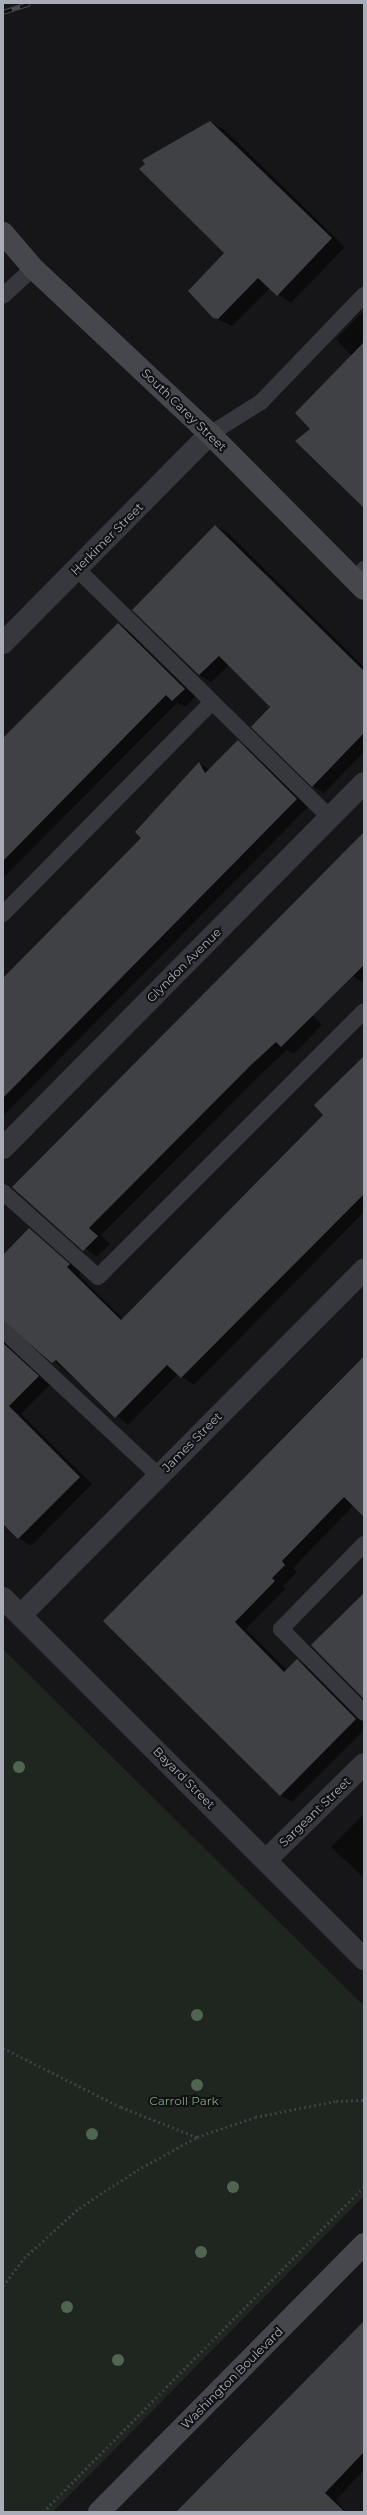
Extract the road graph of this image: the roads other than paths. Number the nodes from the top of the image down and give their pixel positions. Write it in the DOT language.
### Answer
graph roads {
  1 [pos="3,232"];
  2 [pos="33,268"];
  3 [pos="364,295"];
  4 [pos="3,296"];
  5 [pos="210,434"];
  6 [pos="77,569"];
  7 [pos="361,580"];
  8 [pos="3,643"];
  9 [pos="212,702"];
  10 [pos="364,783"];
  11 [pos="330,818"];
  12 [pos="3,914"];
  13 [pos="364,1011"];
  14 [pos="3,1148"];
  15 [pos="3,1192"];
  16 [pos="364,1269"];
  17 [pos="3,1330"];
  18 [pos="159,1476"];
  19 [pos="364,1544"];
  20 [pos="3,1598"];
  21 [pos="21,1615"];
  22 [pos="364,1713"];
  23 [pos="364,1764"];
  24 [pos="266,1860"];
  25 [pos="364,1959"];
  26 [pos="364,2244"];
  27 [pos="99,2512"];
  1 -- 2 [label="main road, South Carey Street"];
  2 -- 4 [label="lane"];
  2 -- 5 [label="main road, South Carey Street"];
  3 -- 5 [label="lane"];
  5 -- 6 [label="street, Herkimer Street"];
  5 -- 7 [label="main road, South Carey Street"];
  6 -- 8 [label="street, Herkimer Street"];
  6 -- 9 [label="lane"];
  9 -- 11 [label="lane"];
  9 -- 12 [label="lane"];
  10 -- 11 [label="street, Glyndon Avenue"];
  11 -- 14 [label="street, Glyndon Avenue"];
  13 -- 15 [label="lane"];
  16 -- 18 [label="street, James Street"];
  17 -- 18 [label="lane"];
  18 -- 21 [label="street, James Street"];
  19 -- 22 [label="lane"];
  20 -- 21 [label="street, Bayard Street"];
  21 -- 24 [label="street, Bayard Street"];
  23 -- 24 [label="street, Sargeant Street"];
  24 -- 25 [label="street, Bayard Street"];
  26 -- 27 [label="main road, Washington Boulevard"];
}
